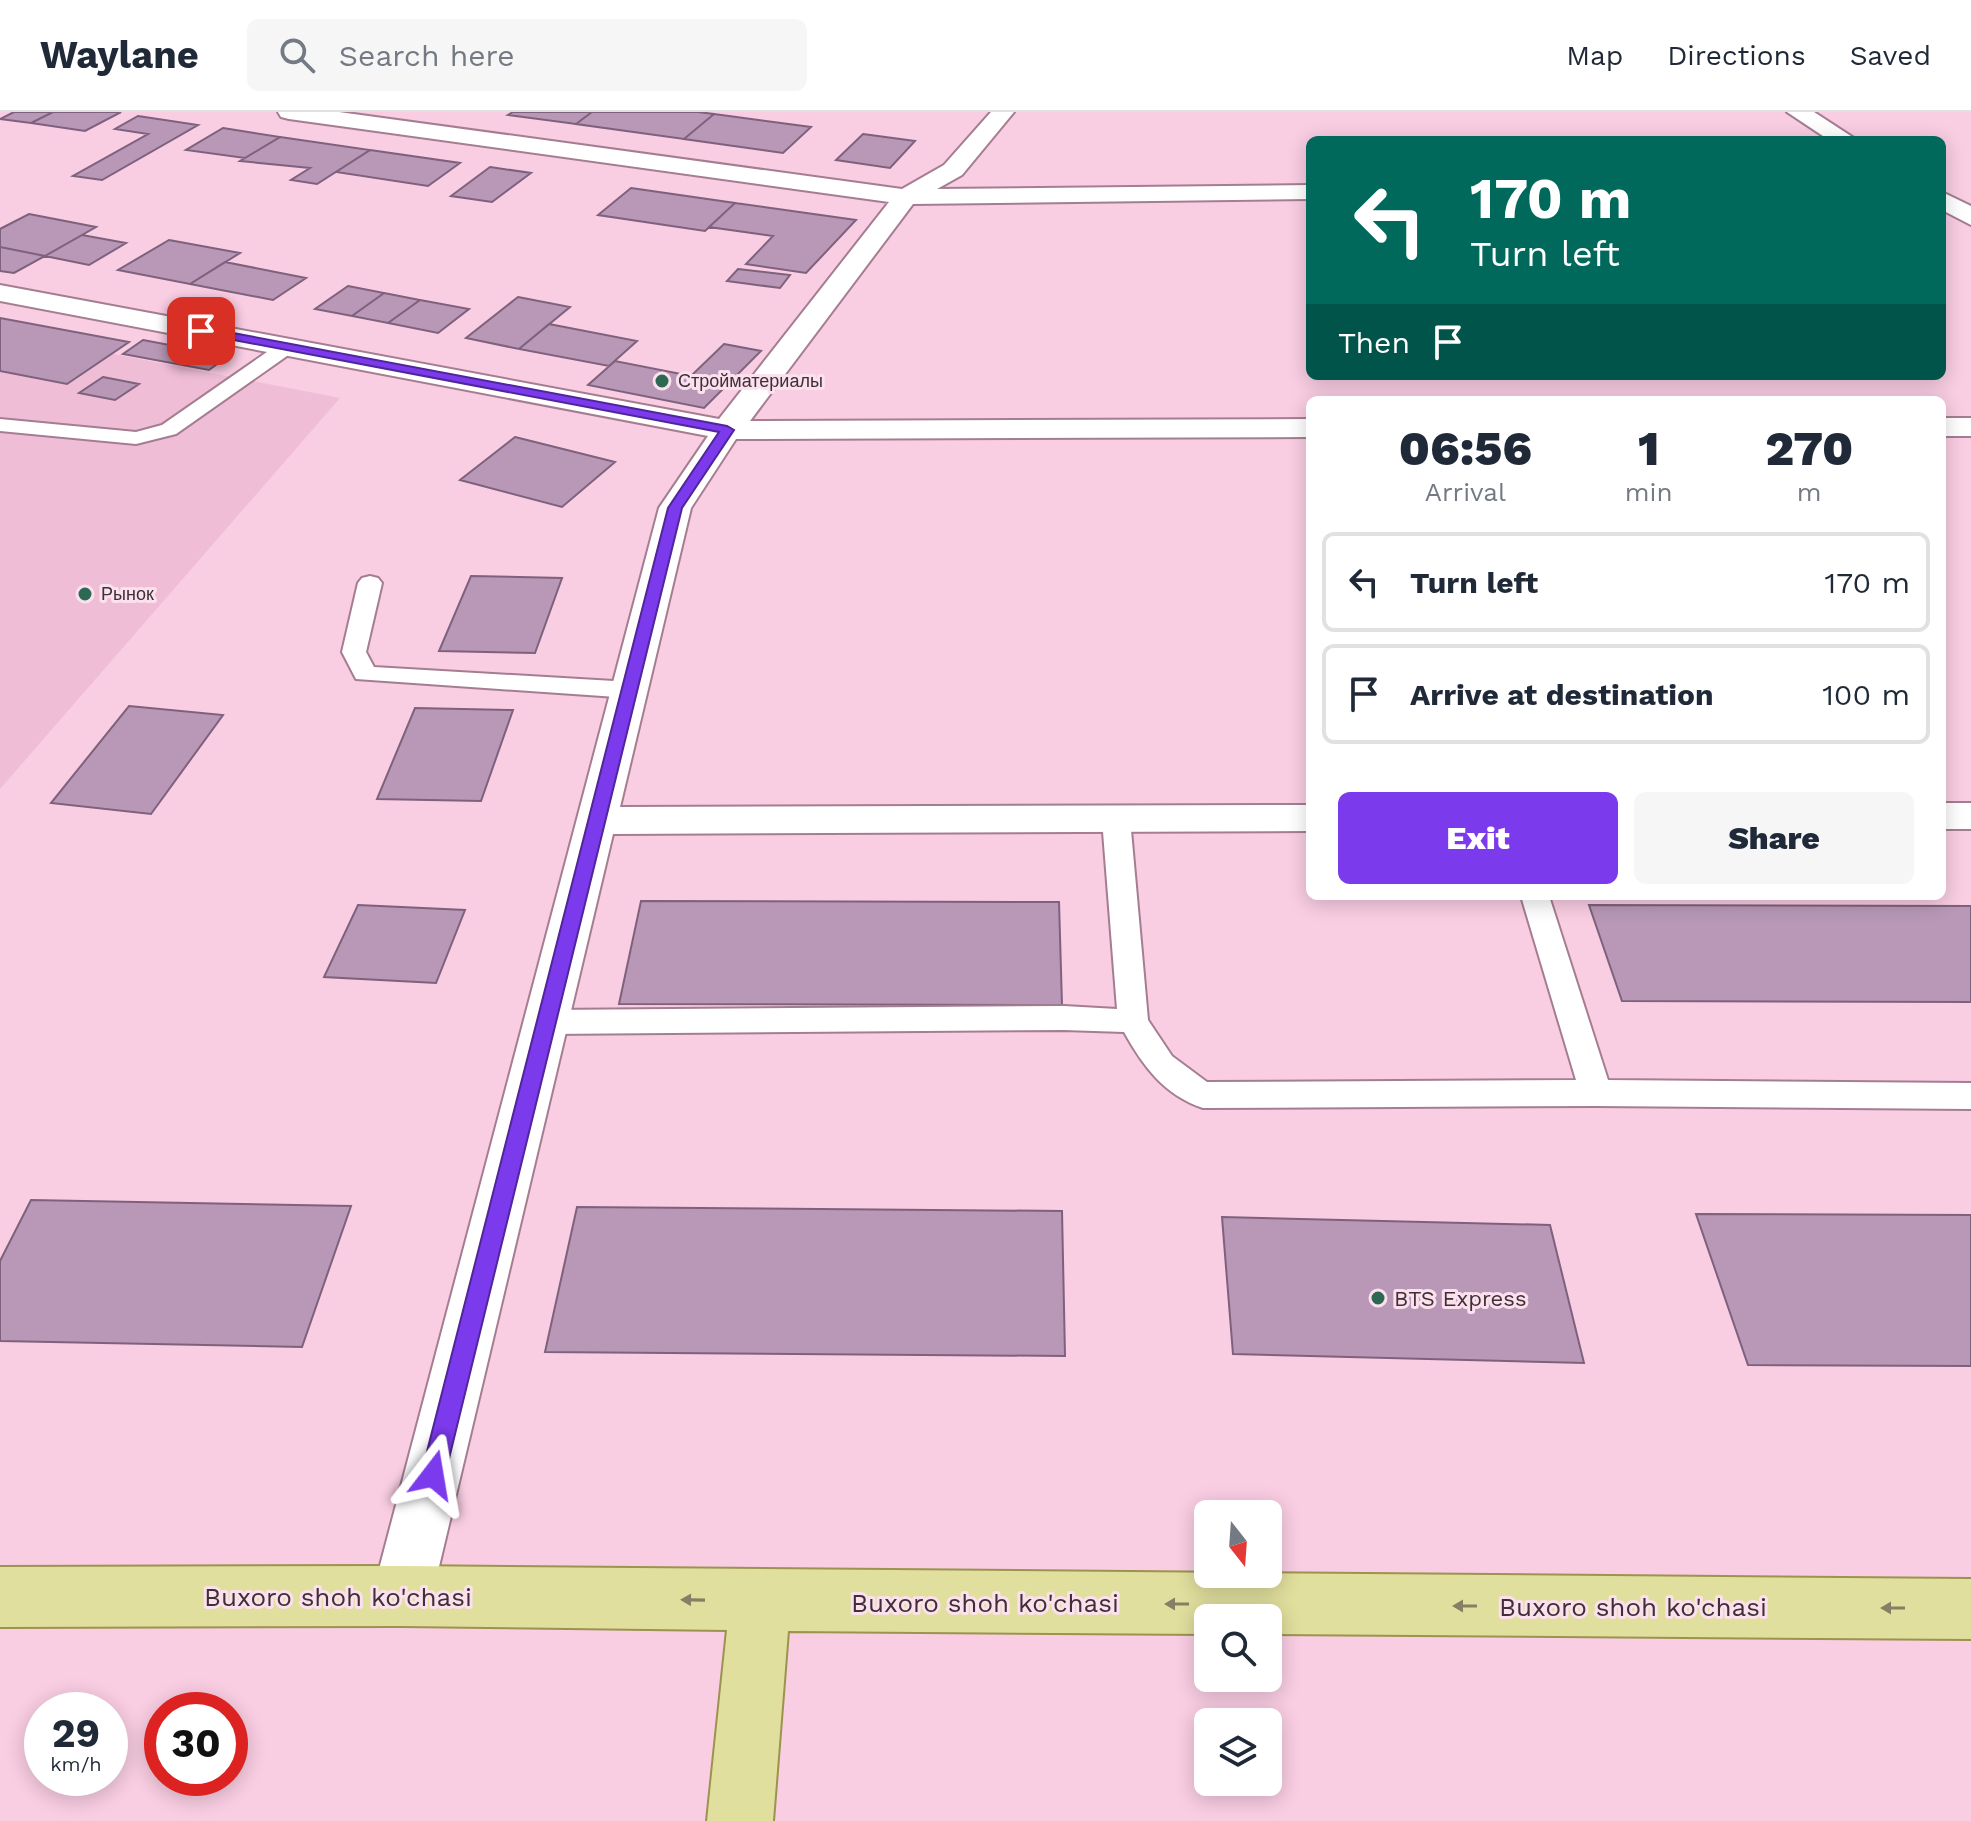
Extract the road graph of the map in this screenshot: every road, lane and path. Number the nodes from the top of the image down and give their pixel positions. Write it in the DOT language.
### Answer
graph roads {
  1 [pos="289,112"];
  2 [pos="1003,112"];
  3 [pos="1798,112"];
  4 [pos="1838,136"];
  5 [pos="1306,192"];
  6 [pos="906,197"];
  7 [pos="1946,201"];
  8 [pos="1971,217"];
  9 [pos="0,293"];
  10 [pos="287,347"];
  11 [pos="0,425"];
  12 [pos="1946,427"];
  13 [pos="1971,427"];
  14 [pos="1306,428"];
  15 [pos="727,430"];
  16 [pos="370,583"];
  17 [pos="631,690"];
  18 [pos="1946,816"];
  19 [pos="1971,816"];
  20 [pos="1306,818"];
  21 [pos="1116,819"];
  22 [pos="598,821"];
  23 [pos="1536,900"];
  24 [pos="1133,1021"];
  25 [pos="548,1022"];
  26 [pos="1596,1093"];
  27 [pos="1971,1096"];
  28 [pos="402,1596"];
  29 [pos="0,1597"];
  30 [pos="760,1601"];
  31 [pos="1971,1609"];
  32 [pos="740,1821"];
  1 -- 6 [label="street"];
  2 -- 6 [label="street"];
  3 -- 4 [label="street"];
  5 -- 6 [label="street"];
  6 -- 15 [label="street"];
  7 -- 8 [label="street"];
  9 -- 10 [label="street"];
  10 -- 11 [label="lane"];
  10 -- 15 [label="street"];
  12 -- 13 [label="street"];
  14 -- 15 [label="street"];
  15 -- 17 [label="street"];
  16 -- 17 [label="lane"];
  17 -- 22 [label="street"];
  18 -- 19 [label="street"];
  20 -- 21 [label="street"];
  21 -- 22 [label="street"];
  21 -- 24 [label="lane"];
  22 -- 25 [label="street"];
  23 -- 26 [label="lane"];
  24 -- 25 [label="lane"];
  24 -- 26 [label="lane"];
  25 -- 28 [label="street"];
  26 -- 27 [label="lane"];
  28 -- 29 [label="main road, Buxoro shoh ko'chasi"];
  30 -- 28 [label="main road, Buxoro shoh ko'chasi, one-way"];
  31 -- 30 [label="main road, Buxoro shoh ko'chasi, one-way"];
  30 -- 32 [label="main road"];
}
